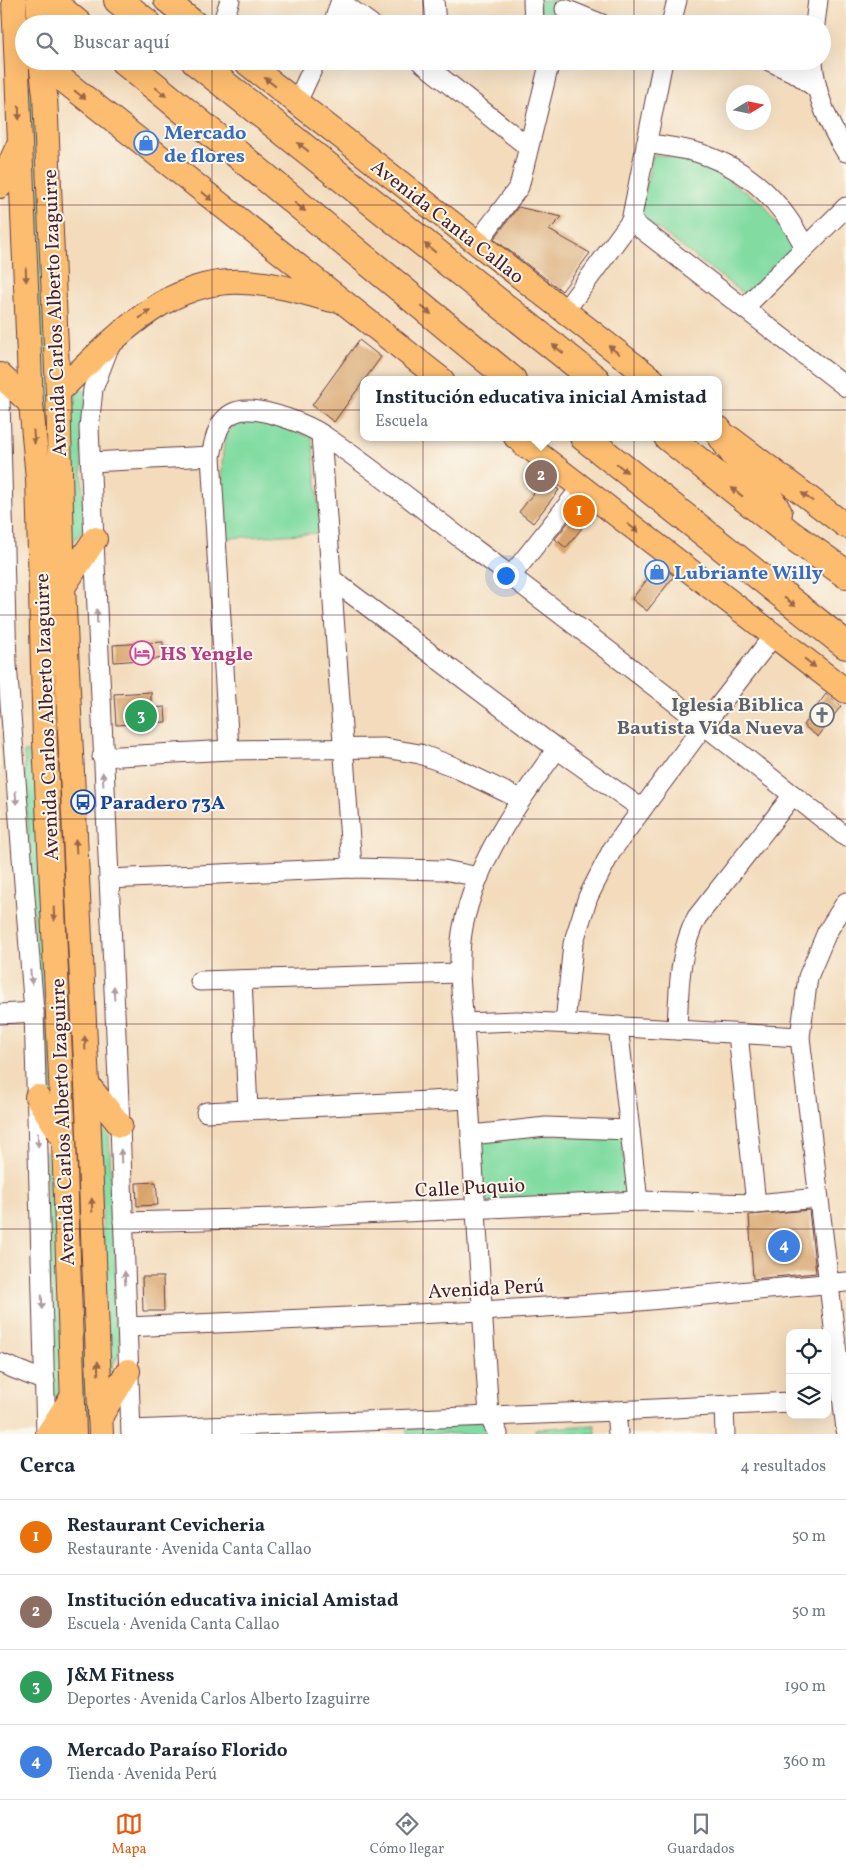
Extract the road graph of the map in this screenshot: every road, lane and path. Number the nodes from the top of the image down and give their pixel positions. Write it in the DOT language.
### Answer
graph roads {
  1 [pos="14,0"];
  2 [pos="38,0"];
  3 [pos="49,0"];
  4 [pos="118,0"];
  5 [pos="166,0"];
  6 [pos="230,0"];
  7 [pos="434,0"];
  8 [pos="533,0"];
  9 [pos="677,0"];
  10 [pos="818,0"];
  11 [pos="341,1"];
  12 [pos="0,13"];
  13 [pos="16,15"];
  14 [pos="39,15"];
  15 [pos="67,15"];
  16 [pos="137,15"];
  17 [pos="185,15"];
  18 [pos="225,15"];
  19 [pos="336,15"];
  20 [pos="359,15"];
  21 [pos="435,15"];
  22 [pos="534,15"];
  23 [pos="673,15"];
  24 [pos="816,15"];
  25 [pos="15,32"];
  26 [pos="20,70"];
  27 [pos="41,70"];
  28 [pos="50,70"];
  29 [pos="135,70"];
  30 [pos="206,70"];
  31 [pos="256,70"];
  32 [pos="312,70"];
  33 [pos="440,70"];
  34 [pos="537,70"];
  35 [pos="548,70"];
  36 [pos="661,70"];
  37 [pos="788,70"];
  38 [pos="814,70"];
  39 [pos="817,89"];
  40 [pos="297,102"];
  41 [pos="539,102"];
  42 [pos="20,142"];
  43 [pos="646,143"];
  44 [pos="527,146"];
  45 [pos="846,152"];
  46 [pos="0,186"];
  47 [pos="846,207"];
  48 [pos="631,221"];
  49 [pos="477,242"];
  50 [pos="805,247"];
  51 [pos="341,302"];
  52 [pos="744,308"];
  53 [pos="564,312"];
  54 [pos="108,346"];
  55 [pos="489,368"];
  56 [pos="0,374"];
  57 [pos="437,376"];
  58 [pos="504,376"];
  59 [pos="591,376"];
  60 [pos="648,376"];
  61 [pos="842,378"];
  62 [pos="58,392"];
  63 [pos="0,400"];
  64 [pos="31,404"];
  65 [pos="722,433"];
  66 [pos="322,434"];
  67 [pos="722,437"];
  68 [pos="523,441"];
  69 [pos="589,441"];
  70 [pos="673,441"];
  71 [pos="211,456"];
  72 [pos="90,462"];
  73 [pos="49,477"];
  74 [pos="581,488"];
  75 [pos="846,526"];
  76 [pos="790,534"];
  77 [pos="95,538"];
  78 [pos="846,574"];
  79 [pos="511,576"];
  80 [pos="333,580"];
  81 [pos="63,586"];
  82 [pos="774,634"];
  83 [pos="846,645"];
  84 [pos="3,664"];
  85 [pos="846,691"];
  86 [pos="704,725"];
  87 [pos="344,747"];
  88 [pos="557,749"];
  89 [pos="229,750"];
  90 [pos="102,756"];
  91 [pos="793,795"];
  92 [pos="520,799"];
  93 [pos="642,809"];
  94 [pos="846,837"];
  95 [pos="352,868"];
  96 [pos="479,877"];
  97 [pos="109,878"];
  98 [pos="52,887"];
  99 [pos="78,892"];
  100 [pos="846,902"];
  101 [pos="459,973"];
  102 [pos="242,980"];
  103 [pos="200,981"];
  104 [pos="34,1012"];
  105 [pos="0,1014"];
  106 [pos="464,1023"];
  107 [pos="565,1023"];
  108 [pos="618,1026"];
  109 [pos="677,1030"];
  110 [pos="738,1034"];
  111 [pos="800,1037"];
  112 [pos="88,1084"];
  113 [pos="37,1097"];
  114 [pos="469,1099"];
  115 [pos="248,1110"];
  116 [pos="206,1112"];
  117 [pos="120,1125"];
  118 [pos="630,1130"];
  119 [pos="471,1135"];
  120 [pos="64,1140"];
  121 [pos="818,1198"];
  122 [pos="638,1201"];
  123 [pos="756,1204"];
  124 [pos="476,1209"];
  125 [pos="123,1222"];
  126 [pos="838,1283"];
  127 [pos="482,1312"];
  128 [pos="127,1327"];
  129 [pos="0,1363"];
  130 [pos="128,1371"];
  131 [pos="44,1381"];
  132 [pos="72,1397"];
  133 [pos="835,1398"];
  134 [pos="786,1402"];
  135 [pos="724,1406"];
  136 [pos="616,1411"];
  137 [pos="488,1416"];
  138 [pos="101,1426"];
  139 [pos="399,1426"];
  140 [pos="297,1429"];
  141 [pos="241,1430"];
  142 [pos="846,1430"];
  143 [pos="131,1432"];
  144 [pos="47,1434"];
  145 [pos="74,1434"];
  146 [pos="498,1434"];
  147 [pos="618,1434"];
  148 [pos="725,1434"];
  1 -- 13 [label="main road, Avenida Carlos Alberto Izaguirre"];
  2 -- 14 [label="main road"];
  3 -- 15 [label="highway"];
  4 -- 16 [label="highway"];
  5 -- 17 [label="main road"];
  6 -- 18 [label="street"];
  7 -- 21 [label="street"];
  8 -- 22 [label="street"];
  9 -- 23 [label="street"];
  10 -- 24 [label="street"];
  11 -- 19 [label="street"];
  11 -- 20 [label="street"];
  12 -- 25 [label="main road"];
  26 -- 42 [label="main road, Avenida Carlos Alberto Izaguirre, one-way"];
  27 -- 62 [label="main road, Avenida Carlos Alberto Izaguirre"];
  28 -- 51 [label="main road, one-way"];
  29 -- 55 [label="highway, one-way"];
  59 -- 30 [label="highway, Avenida Canta Callao, one-way"];
  40 -- 31 [label="main road, Avenida Canta Callao, one-way"];
  32 -- 40 [label="street"];
  33 -- 44 [label="street"];
  34 -- 41 [label="street"];
  35 -- 41 [label="street"];
  36 -- 43 [label="street"];
  37 -- 39 [label="street"];
  38 -- 39 [label="street"];
  39 -- 45 [label="street"];
  40 -- 49 [label="main road, Avenida Canta Callao"];
  41 -- 44 [label="street"];
  42 -- 46 [label="main road"];
  42 -- 64 [label="main road, Avenida Carlos Alberto Izaguirre, one-way"];
  43 -- 48 [label="street"];
  43 -- 50 [label="street"];
  44 -- 49 [label="street"];
  47 -- 50 [label="street"];
  48 -- 52 [label="street"];
  48 -- 53 [label="street"];
  49 -- 53 [label="main road, Avenida Canta Callao"];
  50 -- 52 [label="street"];
  54 -- 51 [label="main road, one-way"];
  51 -- 57 [label="main road"];
  52 -- 61 [label="street"];
  60 -- 53 [label="main road, Avenida Canta Callao, one-way"];
  54 -- 62 [label="main road"];
  54 -- 72 [label="street, Avenida Carlos Alberto Izaguirre"];
  55 -- 58 [label="highway"];
  56 -- 64 [label="main road"];
  62 -- 73 [label="main road, Avenida Carlos Alberto Izaguirre"];
  63 -- 84 [label="street, Avenida Carlos Alberto Izaguirre"];
  64 -- 73 [label="main road, Avenida Carlos Alberto Izaguirre, one-way"];
  75 -- 65 [label="main road, one-way"];
  66 -- 71 [label="street"];
  66 -- 79 [label="street"];
  66 -- 80 [label="street"];
  67 -- 76 [label="highway"];
  68 -- 74 [label="main road"];
  69 -- 83 [label="highway, one-way"];
  76 -- 70 [label="highway, one-way"];
  71 -- 72 [label="street"];
  71 -- 89 [label="street"];
  72 -- 77 [label="street, Avenida Carlos Alberto Izaguirre"];
  73 -- 81 [label="main road, Avenida Carlos Alberto Izaguirre"];
  73 -- 98 [label="main road, Avenida Carlos Alberto Izaguirre"];
  74 -- 79 [label="street"];
  74 -- 82 [label="main road, one-way"];
  76 -- 78 [label="highway"];
  77 -- 81 [label="main road"];
  90 -- 77 [label="street, Avenida Carlos Alberto Izaguirre, one-way"];
  79 -- 86 [label="street"];
  80 -- 87 [label="street"];
  80 -- 88 [label="street"];
  99 -- 81 [label="main road, Avenida Carlos Alberto Izaguirre, one-way"];
  82 -- 85 [label="main road, one-way"];
  82 -- 86 [label="street"];
  84 -- 104 [label="street, Avenida Carlos Alberto Izaguirre, one-way"];
  86 -- 91 [label="street"];
  86 -- 93 [label="street"];
  87 -- 89 [label="street"];
  87 -- 92 [label="street"];
  87 -- 95 [label="street"];
  88 -- 92 [label="street"];
  88 -- 93 [label="street"];
  89 -- 90 [label="street"];
  97 -- 90 [label="street, Avenida Carlos Alberto Izaguirre, one-way"];
  91 -- 94 [label="street"];
  91 -- 109 [label="street"];
  92 -- 96 [label="street"];
  93 -- 107 [label="street"];
  95 -- 96 [label="street"];
  95 -- 97 [label="street"];
  96 -- 101 [label="street"];
  117 -- 97 [label="street, Avenida Carlos Alberto Izaguirre, one-way"];
  98 -- 99 [label="main road"];
  98 -- 120 [label="main road, Avenida Carlos Alberto Izaguirre, one-way"];
  112 -- 99 [label="main road, Avenida Carlos Alberto Izaguirre, one-way"];
  100 -- 111 [label="street"];
  101 -- 102 [label="street"];
  101 -- 106 [label="street"];
  102 -- 103 [label="street"];
  102 -- 115 [label="street"];
  104 -- 105 [label="street"];
  104 -- 113 [label="street, Avenida Carlos Alberto Izaguirre"];
  106 -- 107 [label="street"];
  106 -- 114 [label="street"];
  107 -- 108 [label="street"];
  108 -- 109 [label="street"];
  108 -- 118 [label="street"];
  109 -- 110 [label="street"];
  110 -- 111 [label="street"];
  110 -- 123 [label="street"];
  111 -- 121 [label="street"];
  112 -- 117 [label="main road"];
  138 -- 112 [label="main road, Avenida Carlos Alberto Izaguirre, one-way"];
  113 -- 120 [label="main road"];
  113 -- 131 [label="street, Avenida Carlos Alberto Izaguirre, one-way"];
  114 -- 115 [label="street"];
  114 -- 119 [label="street"];
  115 -- 116 [label="street"];
  125 -- 117 [label="street, Avenida Carlos Alberto Izaguirre, one-way"];
  118 -- 119 [label="street"];
  118 -- 122 [label="street"];
  119 -- 124 [label="street"];
  120 -- 132 [label="main road, Avenida Carlos Alberto Izaguirre"];
  121 -- 123 [label="street, Calle Puquio"];
  121 -- 126 [label="street"];
  122 -- 123 [label="street, Calle Puquio"];
  122 -- 124 [label="street, Calle Puquio"];
  124 -- 125 [label="street, Calle Puquio"];
  124 -- 127 [label="street"];
  128 -- 125 [label="street, Avenida Carlos Alberto Izaguirre, one-way"];
  126 -- 127 [label="street, Avenida Perú"];
  126 -- 133 [label="street"];
  127 -- 128 [label="street, Avenida Perú"];
  127 -- 137 [label="street"];
  128 -- 130 [label="street, Avenida Carlos Alberto Izaguirre"];
  129 -- 131 [label="street"];
  130 -- 138 [label="main road"];
  130 -- 143 [label="street, Avenida Carlos Alberto Izaguirre"];
  131 -- 144 [label="street, Avenida Carlos Alberto Izaguirre"];
  132 -- 144 [label="main road"];
  132 -- 145 [label="main road, Avenida Carlos Alberto Izaguirre"];
  133 -- 142 [label="street"];
  134 -- 135 [label="street"];
  135 -- 136 [label="street"];
  135 -- 148 [label="street"];
  136 -- 137 [label="street"];
  136 -- 147 [label="street"];
  137 -- 139 [label="street"];
  137 -- 146 [label="street"];
  139 -- 140 [label="street"];
  140 -- 141 [label="street"];
  141 -- 143 [label="street"];
}
